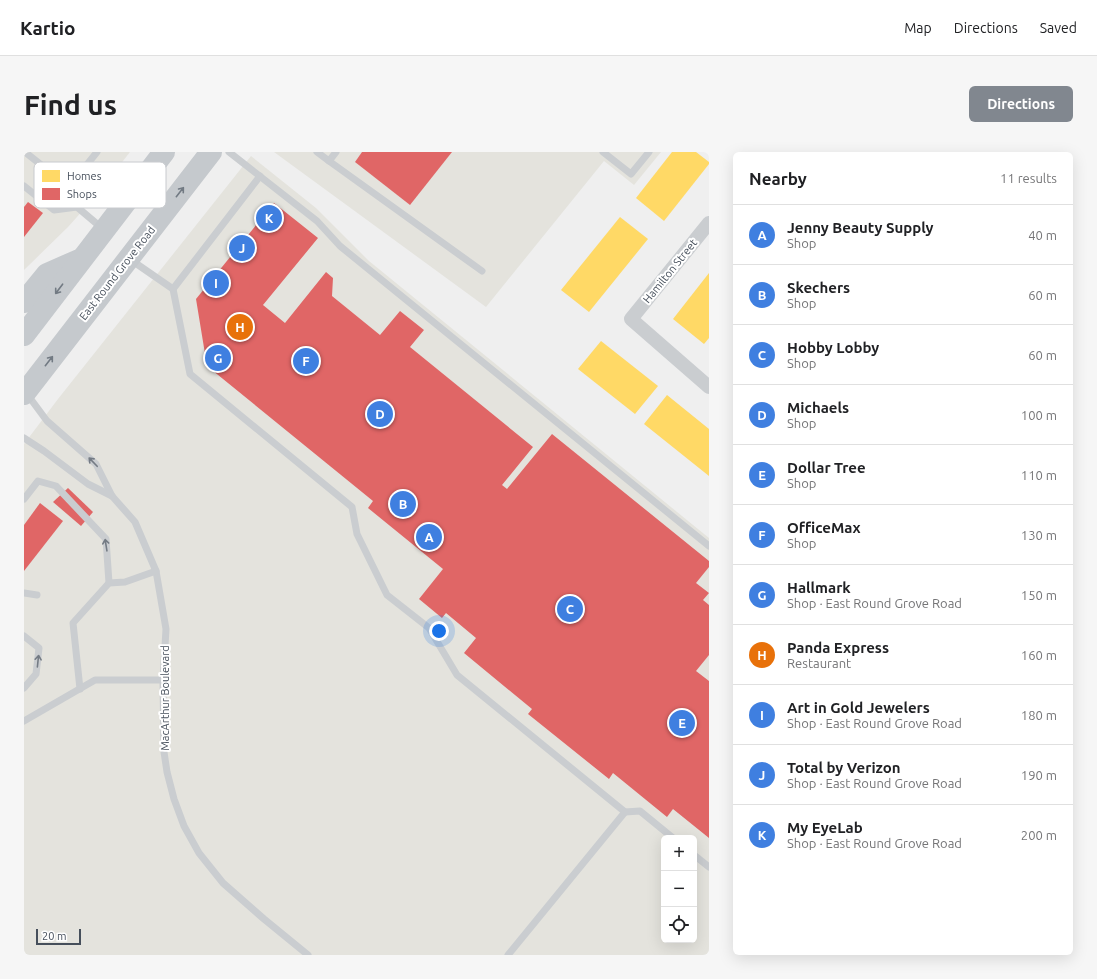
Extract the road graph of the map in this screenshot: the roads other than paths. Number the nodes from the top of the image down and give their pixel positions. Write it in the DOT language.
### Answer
graph roads {
  1 [pos="25,152"];
  2 [pos="97,152"];
  3 [pos="164,152"];
  4 [pos="211,152"];
  5 [pos="229,152"];
  6 [pos="317,152"];
  7 [pos="336,152"];
  8 [pos="603,152"];
  9 [pos="649,152"];
  10 [pos="329,161"];
  11 [pos="38,162"];
  12 [pos="89,162"];
  13 [pos="156,162"];
  14 [pos="260,176"];
  15 [pos="24,186"];
  16 [pos="34,194"];
  17 [pos="52,208"];
  18 [pos="69,208"];
  19 [pos="77,208"];
  20 [pos="122,208"];
  21 [pos="709,223"];
  22 [pos="105,230"];
  23 [pos="82,258"];
  24 [pos="129,258"];
  25 [pos="482,271"];
  26 [pos="173,290"];
  27 [pos="24,302"];
  28 [pos="24,335"];
  29 [pos="709,387"];
  30 [pos="25,393"];
  31 [pos="24,438"];
  32 [pos="112,496"];
  33 [pos="24,498"];
  34 [pos="709,546"];
  35 [pos="156,571"];
  36 [pos="109,584"];
  37 [pos="24,593"];
  38 [pos="37,595"];
  39 [pos="24,636"];
  40 [pos="163,680"];
  41 [pos="24,688"];
  42 [pos="80,689"];
  43 [pos="25,720"];
  44 [pos="625,812"];
  45 [pos="669,835"];
  46 [pos="697,857"];
  47 [pos="709,867"];
  48 [pos="308,955"];
  49 [pos="508,955"];
  1 -- 11 [label="lane"];
  2 -- 12 [label="lane"];
  3 -- 13 [label="main road"];
  24 -- 4 [label="main road, East Round Grove Road, one-way"];
  5 -- 14 [label="lane"];
  6 -- 10 [label="lane"];
  7 -- 10 [label="lane"];
  8 -- 9 [label="lane"];
  10 -- 25 [label="lane"];
  14 -- 26 [label="lane"];
  14 -- 34 [label="lane"];
  15 -- 16 [label="lane"];
  17 -- 18 [label="lane"];
  19 -- 22 [label="lane"];
  20 -- 22 [label="main road"];
  21 -- 29 [label="street, Hamilton Street"];
  22 -- 23 [label="main road"];
  23 -- 27 [label="main road"];
  23 -- 28 [label="main road, one-way"];
  24 -- 26 [label="lane"];
  30 -- 24 [label="main road, East Round Grove Road, one-way"];
  26 -- 44 [label="lane"];
  32 -- 30 [label="lane, one-way"];
  31 -- 32 [label="lane"];
  32 -- 35 [label="lane, MacArthur Boulevard"];
  36 -- 33 [label="lane, one-way"];
  35 -- 36 [label="lane"];
  35 -- 40 [label="lane, MacArthur Boulevard"];
  36 -- 42 [label="lane"];
  37 -- 38 [label="lane"];
  41 -- 39 [label="lane, one-way"];
  40 -- 42 [label="lane"];
  40 -- 48 [label="lane, MacArthur Boulevard"];
  42 -- 43 [label="lane"];
  44 -- 45 [label="lane"];
  44 -- 49 [label="lane"];
  46 -- 47 [label="lane"];
}
